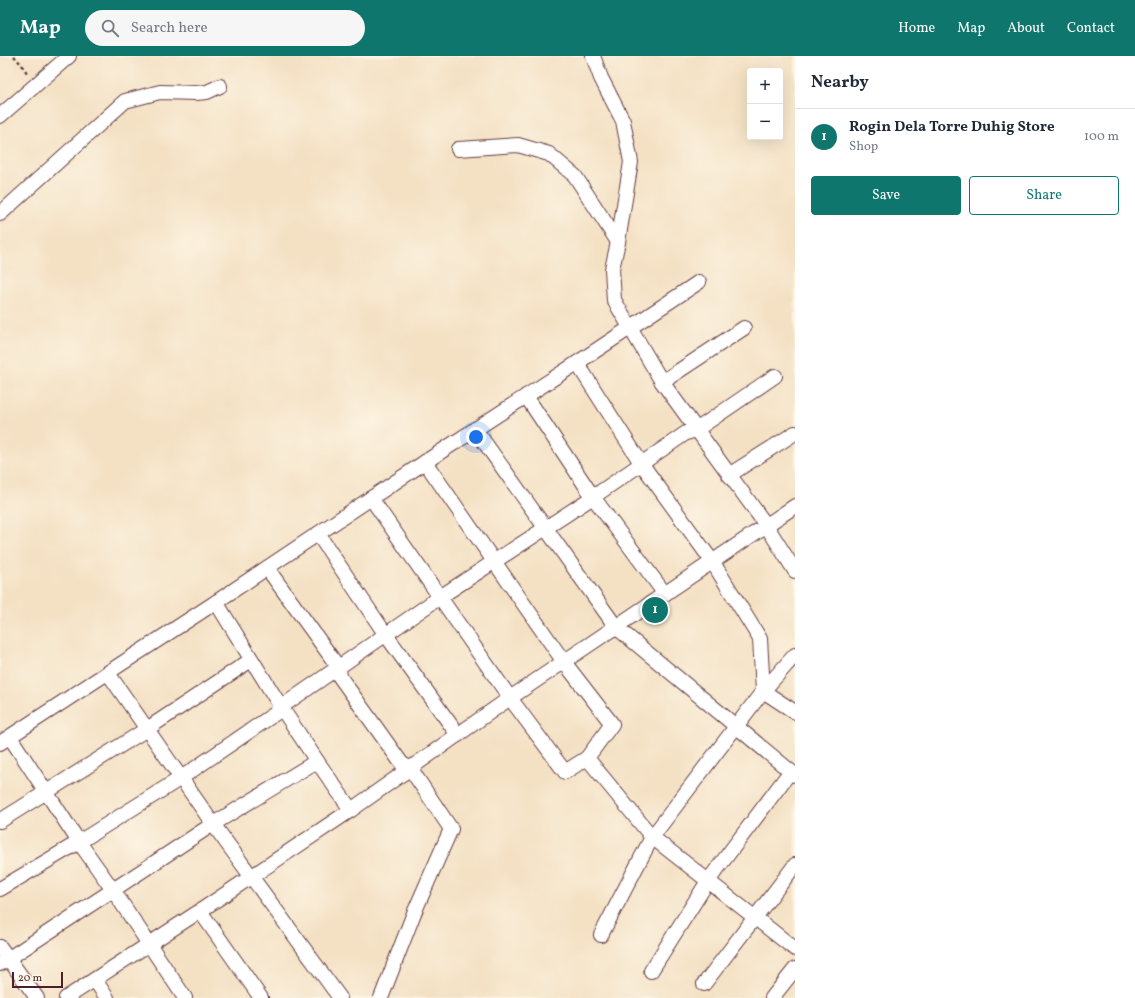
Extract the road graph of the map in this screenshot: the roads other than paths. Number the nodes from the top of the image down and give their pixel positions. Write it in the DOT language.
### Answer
graph roads {
  1 [pos="69,56"];
  2 [pos="593,56"];
  3 [pos="220,86"];
  4 [pos="0,116"];
  5 [pos="458,149"];
  6 [pos="0,214"];
  7 [pos="618,242"];
  8 [pos="699,282"];
  9 [pos="631,328"];
  10 [pos="744,328"];
  11 [pos="577,364"];
  12 [pos="775,376"];
  13 [pos="662,382"];
  14 [pos="526,396"];
  15 [pos="475,429"];
  16 [pos="696,430"];
  17 [pos="795,433"];
  18 [pos="425,462"];
  19 [pos="641,463"];
  20 [pos="729,475"];
  21 [pos="593,497"];
  22 [pos="371,498"];
  23 [pos="795,506"];
  24 [pos="766,525"];
  25 [pos="544,528"];
  26 [pos="318,534"];
  27 [pos="494,561"];
  28 [pos="712,562"];
  29 [pos="267,568"];
  30 [pos="795,571"];
  31 [pos="665,594"];
  32 [pos="440,597"];
  33 [pos="216,602"];
  34 [pos="616,627"];
  35 [pos="386,635"];
  36 [pos="795,655"];
  37 [pos="252,660"];
  38 [pos="564,662"];
  39 [pos="339,668"];
  40 [pos="108,673"];
  41 [pos="763,691"];
  42 [pos="510,698"];
  43 [pos="281,708"];
  44 [pos="795,712"];
  45 [pos="736,727"];
  46 [pos="147,729"];
  47 [pos="458,735"];
  48 [pos="5,740"];
  49 [pos="587,758"];
  50 [pos="317,762"];
  51 [pos="410,768"];
  52 [pos="793,774"];
  53 [pos="181,778"];
  54 [pos="46,792"];
  55 [pos="351,810"];
  56 [pos="0,821"];
  57 [pos="213,824"];
  58 [pos="652,837"];
  59 [pos="79,842"];
  60 [pos="795,865"];
  61 [pos="250,877"];
  62 [pos="708,881"];
  63 [pos="0,889"];
  64 [pos="113,890"];
  65 [pos="200,911"];
  66 [pos="754,917"];
  67 [pos="601,935"];
  68 [pos="149,944"];
  69 [pos="795,949"];
  70 [pos="3,956"];
  71 [pos="795,969"];
  72 [pos="651,970"];
  73 [pos="95,980"];
  74 [pos="704,984"];
  75 [pos="37,998"];
  76 [pos="66,998"];
  77 [pos="107,998"];
  78 [pos="185,998"];
  79 [pos="261,998"];
  80 [pos="340,998"];
  81 [pos="382,998"];
  82 [pos="772,998"];
  1 -- 4 [label="street"];
  2 -- 7 [label="street"];
  3 -- 6 [label="street"];
  5 -- 7 [label="street"];
  7 -- 9 [label="street"];
  8 -- 9 [label="street"];
  9 -- 11 [label="street"];
  9 -- 13 [label="street"];
  10 -- 13 [label="street"];
  11 -- 14 [label="street"];
  11 -- 19 [label="street"];
  12 -- 16 [label="street"];
  13 -- 16 [label="street"];
  14 -- 15 [label="street"];
  14 -- 21 [label="street"];
  15 -- 18 [label="street"];
  15 -- 25 [label="street"];
  16 -- 19 [label="street"];
  16 -- 20 [label="street"];
  17 -- 20 [label="street"];
  18 -- 22 [label="street"];
  18 -- 27 [label="street"];
  19 -- 21 [label="street"];
  19 -- 28 [label="street"];
  20 -- 24 [label="street"];
  21 -- 25 [label="street"];
  21 -- 31 [label="street"];
  22 -- 26 [label="street"];
  22 -- 32 [label="street"];
  23 -- 24 [label="street"];
  24 -- 28 [label="street"];
  24 -- 30 [label="street"];
  25 -- 27 [label="street"];
  25 -- 34 [label="street"];
  26 -- 29 [label="street"];
  26 -- 35 [label="street"];
  27 -- 32 [label="street"];
  27 -- 38 [label="street"];
  28 -- 31 [label="street"];
  28 -- 41 [label="street"];
  29 -- 33 [label="street"];
  29 -- 39 [label="street"];
  31 -- 34 [label="street"];
  32 -- 35 [label="street"];
  32 -- 42 [label="street"];
  33 -- 37 [label="street"];
  33 -- 40 [label="street"];
  34 -- 38 [label="street"];
  34 -- 45 [label="street"];
  35 -- 39 [label="street"];
  35 -- 47 [label="street"];
  36 -- 41 [label="street"];
  37 -- 43 [label="street"];
  37 -- 46 [label="street"];
  38 -- 42 [label="street"];
  38 -- 49 [label="street"];
  39 -- 43 [label="street"];
  39 -- 51 [label="street"];
  40 -- 46 [label="street"];
  40 -- 48 [label="street"];
  41 -- 44 [label="street"];
  41 -- 45 [label="street"];
  42 -- 47 [label="street"];
  42 -- 49 [label="street"];
  43 -- 50 [label="street"];
  43 -- 53 [label="street"];
  45 -- 52 [label="street"];
  45 -- 58 [label="street"];
  46 -- 53 [label="street"];
  46 -- 54 [label="street"];
  47 -- 51 [label="street"];
  48 -- 54 [label="street"];
  49 -- 58 [label="street"];
  50 -- 55 [label="street"];
  50 -- 57 [label="street"];
  51 -- 55 [label="street"];
  51 -- 81 [label="street"];
  52 -- 62 [label="street"];
  53 -- 57 [label="street"];
  53 -- 59 [label="street"];
  54 -- 56 [label="street"];
  54 -- 59 [label="street"];
  55 -- 61 [label="street"];
  57 -- 61 [label="street"];
  57 -- 64 [label="street"];
  58 -- 62 [label="street"];
  58 -- 67 [label="street"];
  59 -- 63 [label="street"];
  59 -- 64 [label="street"];
  60 -- 66 [label="street"];
  61 -- 65 [label="street"];
  61 -- 80 [label="street"];
  62 -- 66 [label="street"];
  62 -- 72 [label="street"];
  64 -- 68 [label="street"];
  64 -- 70 [label="street"];
  65 -- 68 [label="street"];
  65 -- 79 [label="street"];
  66 -- 69 [label="street"];
  66 -- 74 [label="street"];
  68 -- 73 [label="street"];
  68 -- 78 [label="street"];
  70 -- 75 [label="street"];
  71 -- 82 [label="street"];
  73 -- 76 [label="street"];
  73 -- 77 [label="street"];
}
